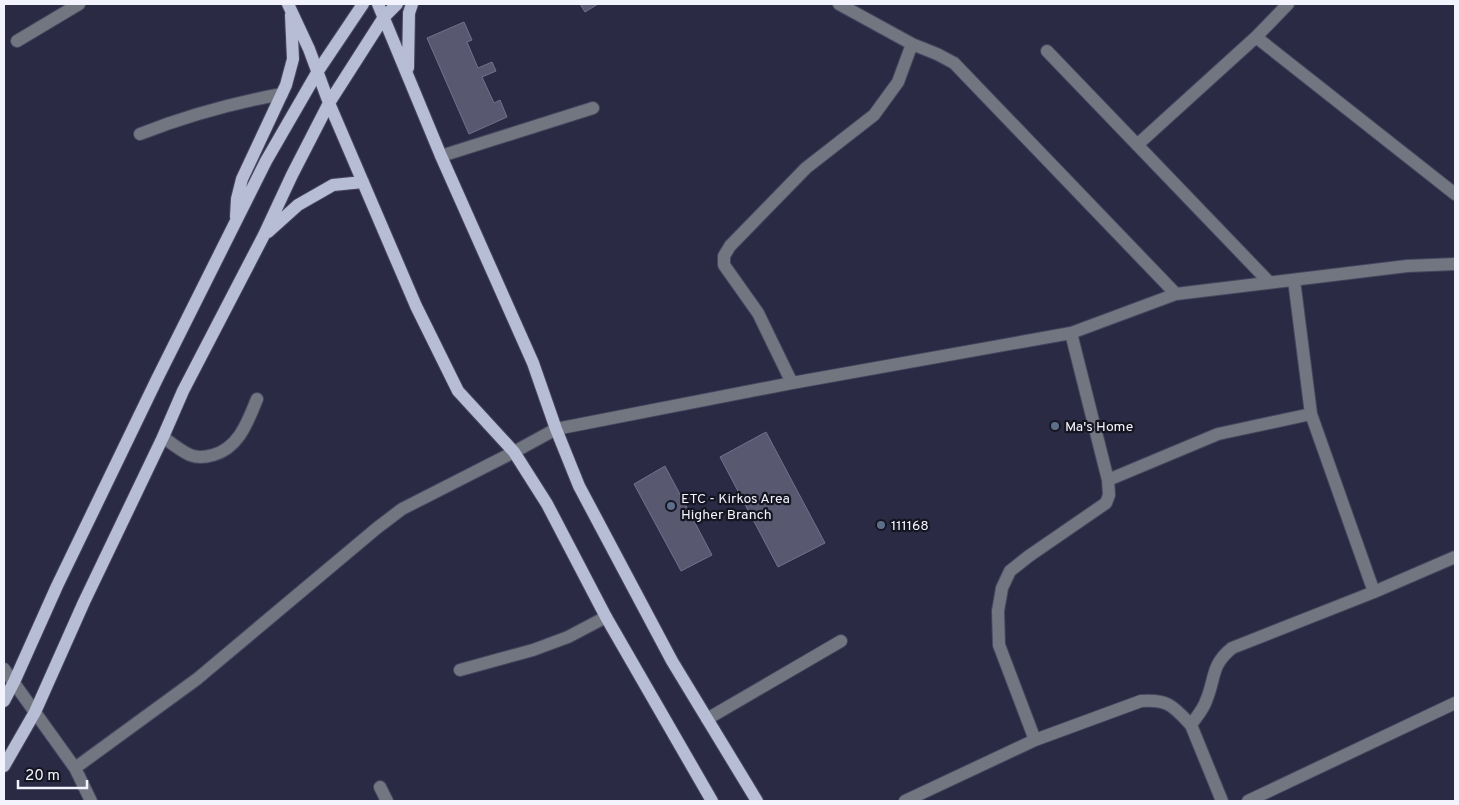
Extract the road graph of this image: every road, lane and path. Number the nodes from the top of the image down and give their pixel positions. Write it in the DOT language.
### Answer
graph roads {
  1 [pos="79,4"];
  2 [pos="362,4"];
  3 [pos="378,4"];
  4 [pos="397,4"];
  5 [pos="412,4"];
  6 [pos="839,4"];
  7 [pos="1288,4"];
  8 [pos="290,7"];
  9 [pos="384,18"];
  10 [pos="1256,37"];
  11 [pos="17,41"];
  12 [pos="912,44"];
  13 [pos="1047,51"];
  14 [pos="318,71"];
  15 [pos="408,76"];
  16 [pos="282,94"];
  17 [pos="329,103"];
  18 [pos="593,108"];
  19 [pos="140,134"];
  20 [pos="1137,145"];
  21 [pos="441,156"];
  22 [pos="363,182"];
  23 [pos="1455,194"];
  24 [pos="236,222"];
  25 [pos="264,235"];
  26 [pos="1455,264"];
  27 [pos="1294,280"];
  28 [pos="1269,282"];
  29 [pos="1176,294"];
  30 [pos="1071,333"];
  31 [pos="792,383"];
  32 [pos="257,399"];
  33 [pos="1311,414"];
  34 [pos="556,429"];
  35 [pos="163,438"];
  36 [pos="514,452"];
  37 [pos="1108,480"];
  38 [pos="1455,557"];
  39 [pos="1374,592"];
  40 [pos="606,617"];
  41 [pos="841,641"];
  42 [pos="4,669"];
  43 [pos="460,670"];
  44 [pos="14,682"];
  45 [pos="4,701"];
  46 [pos="1455,703"];
  47 [pos="35,712"];
  48 [pos="707,719"];
  49 [pos="1191,725"];
  50 [pos="1035,740"];
  51 [pos="4,766"];
  52 [pos="75,768"];
  53 [pos="380,787"];
  54 [pos="91,801"];
  55 [pos="387,801"];
  56 [pos="712,801"];
  57 [pos="757,801"];
  58 [pos="905,801"];
  59 [pos="1222,801"];
  60 [pos="1248,801"];
  1 -- 11 [label="street"];
  2 -- 14 [label="main road"];
  3 -- 9 [label="main road"];
  4 -- 9 [label="main road"];
  5 -- 15 [label="main road"];
  6 -- 12 [label="street"];
  7 -- 10 [label="street"];
  8 -- 14 [label="main road"];
  8 -- 16 [label="main road"];
  9 -- 15 [label="main road"];
  9 -- 17 [label="main road"];
  10 -- 20 [label="street"];
  10 -- 23 [label="street"];
  12 -- 29 [label="street"];
  12 -- 31 [label="street"];
  13 -- 20 [label="street"];
  14 -- 17 [label="main road"];
  14 -- 24 [label="main road"];
  15 -- 21 [label="main road"];
  16 -- 19 [label="street"];
  16 -- 24 [label="main road"];
  17 -- 22 [label="main road"];
  17 -- 25 [label="main road"];
  18 -- 21 [label="street"];
  20 -- 28 [label="street"];
  21 -- 34 [label="main road"];
  22 -- 25 [label="main road"];
  22 -- 36 [label="main road"];
  24 -- 44 [label="main road"];
  25 -- 35 [label="main road"];
  26 -- 27 [label="street"];
  27 -- 28 [label="street"];
  27 -- 33 [label="street"];
  28 -- 29 [label="street"];
  29 -- 30 [label="street"];
  30 -- 31 [label="street"];
  30 -- 37 [label="street"];
  31 -- 34 [label="street"];
  32 -- 35 [label="street"];
  33 -- 37 [label="street"];
  33 -- 39 [label="street"];
  34 -- 36 [label="street"];
  34 -- 48 [label="main road"];
  35 -- 47 [label="main road"];
  36 -- 40 [label="main road"];
  36 -- 52 [label="street"];
  37 -- 50 [label="street"];
  38 -- 39 [label="street"];
  39 -- 49 [label="street"];
  40 -- 43 [label="street"];
  40 -- 56 [label="main road"];
  41 -- 48 [label="street"];
  42 -- 44 [label="street"];
  44 -- 45 [label="main road"];
  44 -- 47 [label="street"];
  46 -- 60 [label="street"];
  47 -- 51 [label="main road"];
  47 -- 52 [label="street"];
  48 -- 57 [label="main road"];
  49 -- 50 [label="street"];
  49 -- 59 [label="street"];
  50 -- 58 [label="street"];
  52 -- 54 [label="street"];
  53 -- 55 [label="street"];
}
